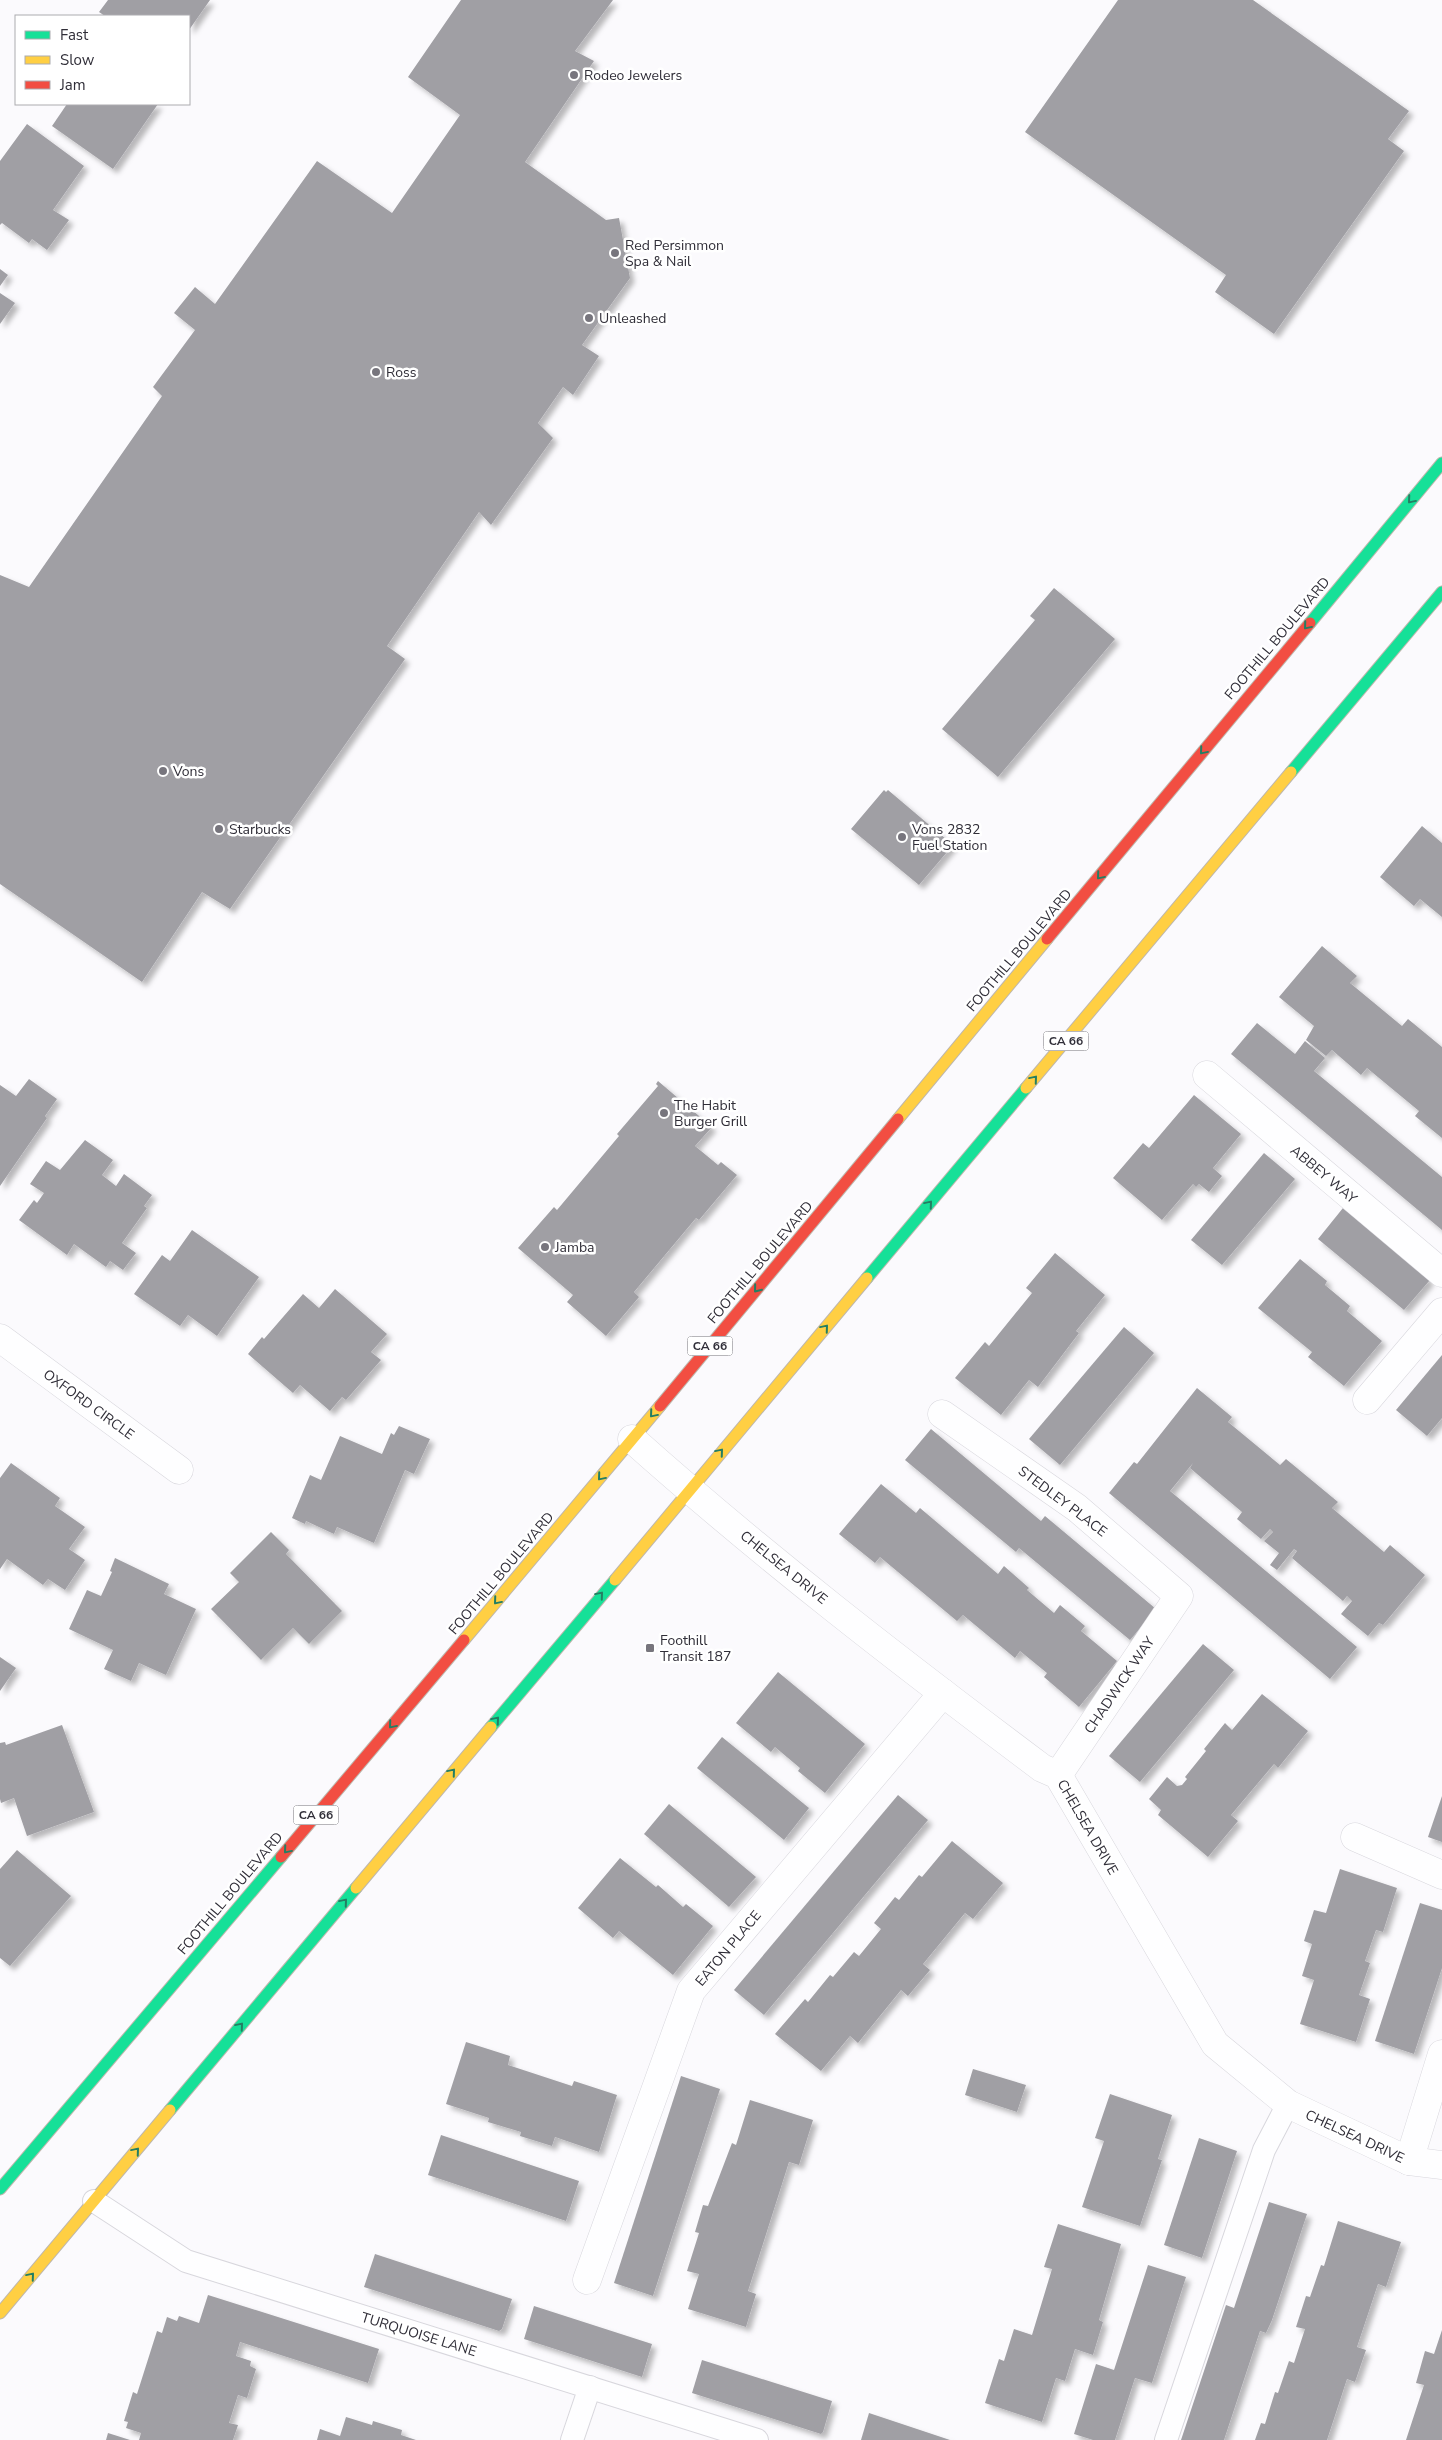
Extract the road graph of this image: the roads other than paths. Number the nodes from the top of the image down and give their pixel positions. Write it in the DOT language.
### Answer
graph roads {
  1 [pos="1442,463"];
  2 [pos="1442,592"];
  3 [pos="1207,1075"];
  4 [pos="1442,1273"];
  5 [pos="1442,1312"];
  6 [pos="0,1338"];
  7 [pos="1367,1400"];
  8 [pos="942,1414"];
  9 [pos="632,1440"];
  10 [pos="179,1470"];
  11 [pos="688,1489"];
  12 [pos="1179,1596"];
  13 [pos="943,1693"];
  14 [pos="1058,1775"];
  15 [pos="1355,1837"];
  16 [pos="1442,1875"];
  17 [pos="1442,2054"];
  18 [pos="1288,2104"];
  19 [pos="1409,2161"];
  20 [pos="1442,2165"];
  21 [pos="0,2189"];
  22 [pos="94,2201"];
  23 [pos="587,2280"];
  24 [pos="0,2313"];
  25 [pos="590,2388"];
  26 [pos="572,2440"];
  27 [pos="757,2440"];
  28 [pos="1166,2440"];
  1 -- 9 [label="main road, FOOTHILL BOULEVARD / CA 66, one-way"];
  11 -- 2 [label="main road, CA 66, one-way"];
  3 -- 4 [label="street, ABBEY WAY"];
  5 -- 7 [label="street"];
  6 -- 10 [label="street, OXFORD CIRCLE"];
  8 -- 12 [label="street, STEDLEY PLACE"];
  9 -- 11 [label="street, CHELSEA DRIVE"];
  9 -- 21 [label="main road, FOOTHILL BOULEVARD / CA 66, one-way"];
  11 -- 13 [label="street, CHELSEA DRIVE"];
  22 -- 11 [label="main road, CA 66, one-way"];
  12 -- 14 [label="street, CHADWICK WAY"];
  13 -- 14 [label="street, CHELSEA DRIVE"];
  13 -- 23 [label="street, EATON PLACE"];
  14 -- 18 [label="street, CHELSEA DRIVE"];
  15 -- 16 [label="street"];
  17 -- 19 [label="street"];
  18 -- 19 [label="street, CHELSEA DRIVE"];
  18 -- 28 [label="lane"];
  19 -- 20 [label="street, CHELSEA DRIVE"];
  24 -- 22 [label="main road, CA 66, one-way"];
  22 -- 25 [label="lane, TURQUOISE LANE"];
  25 -- 26 [label="lane"];
  25 -- 27 [label="lane, TURQUOISE LANE"];
}
